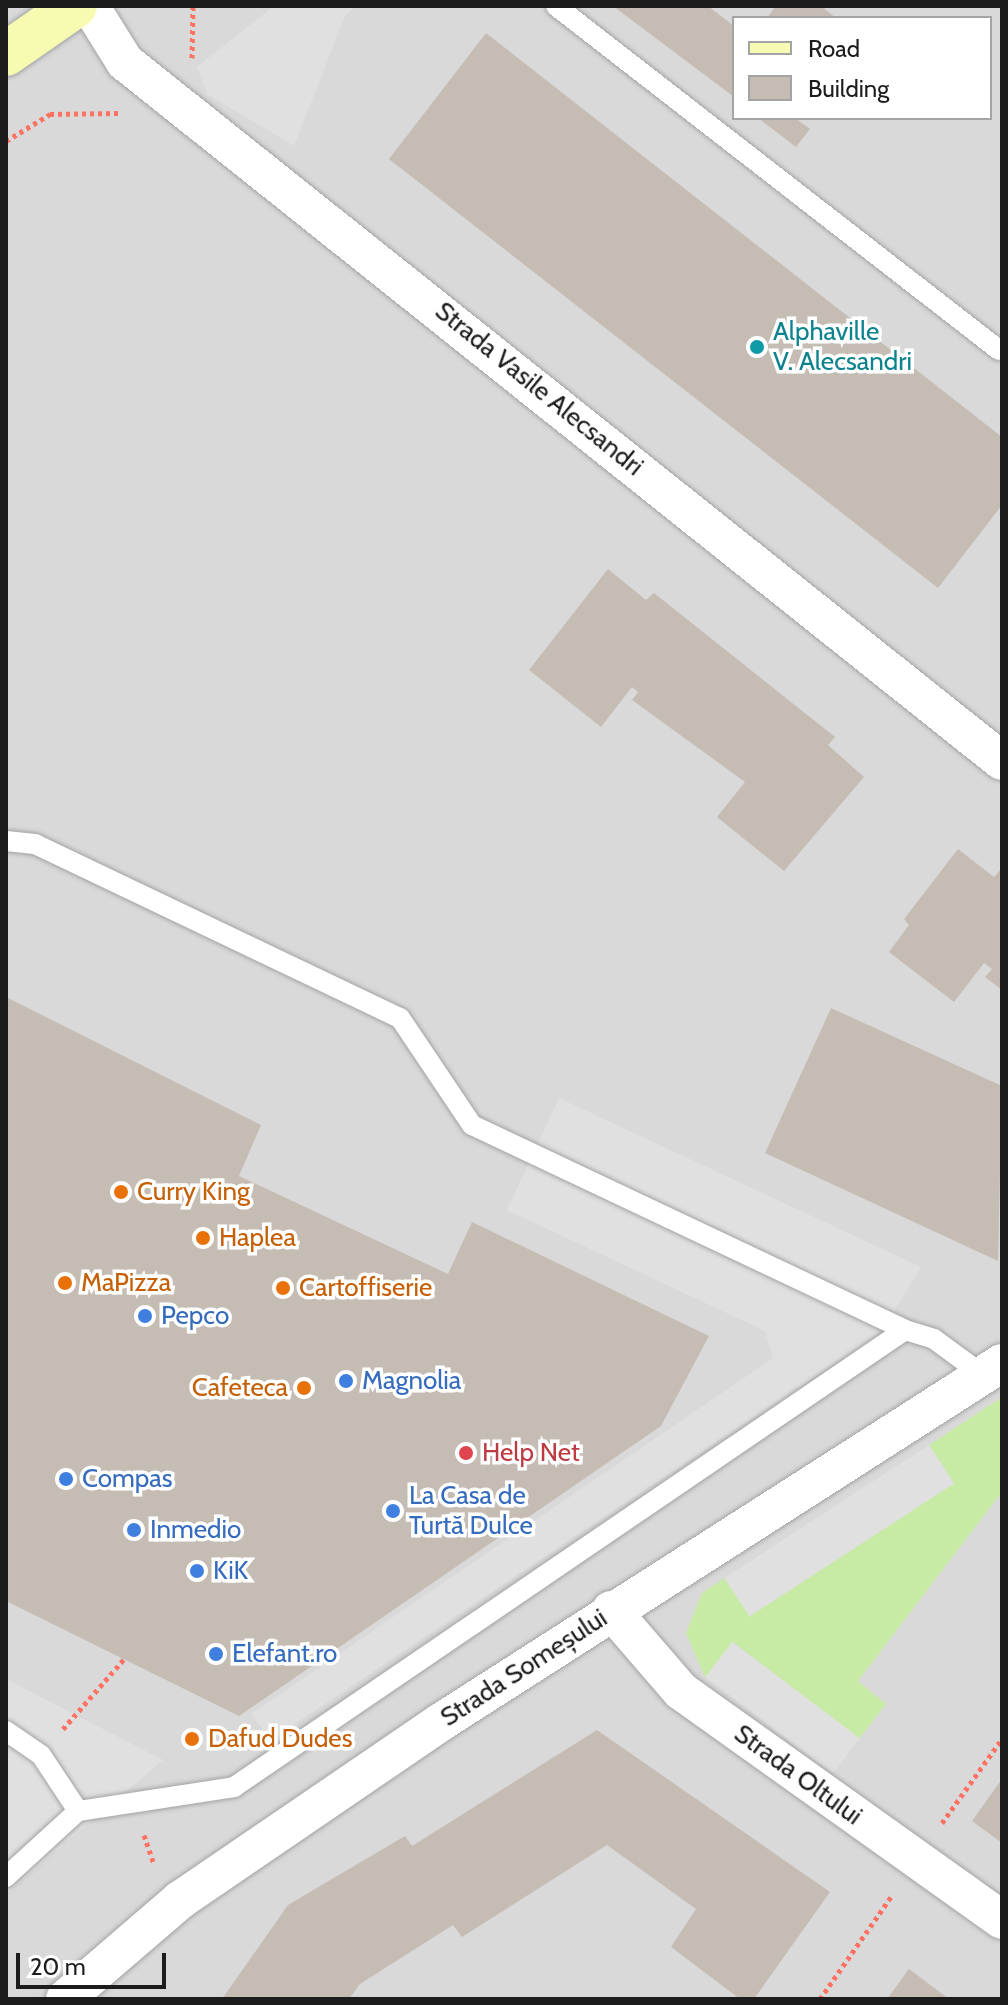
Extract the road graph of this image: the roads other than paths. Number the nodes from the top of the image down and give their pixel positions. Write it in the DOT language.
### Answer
graph roads {
  1 [pos="75,6"];
  2 [pos="90,6"];
  3 [pos="556,6"];
  4 [pos="6,54"];
  5 [pos="999,350"];
  6 [pos="1002,761"];
  7 [pos="6,841"];
  8 [pos="905,1330"];
  9 [pos="992,1369"];
  10 [pos="611,1610"];
  11 [pos="6,1731"];
  12 [pos="78,1811"];
  13 [pos="6,1877"];
  14 [pos="1002,1920"];
  15 [pos="65,1999"];
  1 -- 4 [label="main road"];
  2 -- 6 [label="street, Strada Vasile Alecsandri"];
  3 -- 5 [label="lane"];
  7 -- 8 [label="lane"];
  8 -- 9 [label="lane"];
  8 -- 12 [label="lane"];
  9 -- 10 [label="street, Strada Someșului"];
  10 -- 14 [label="street, Strada Oltului"];
  10 -- 15 [label="street, Strada Someșului"];
  11 -- 12 [label="lane"];
  12 -- 13 [label="lane"];
}
